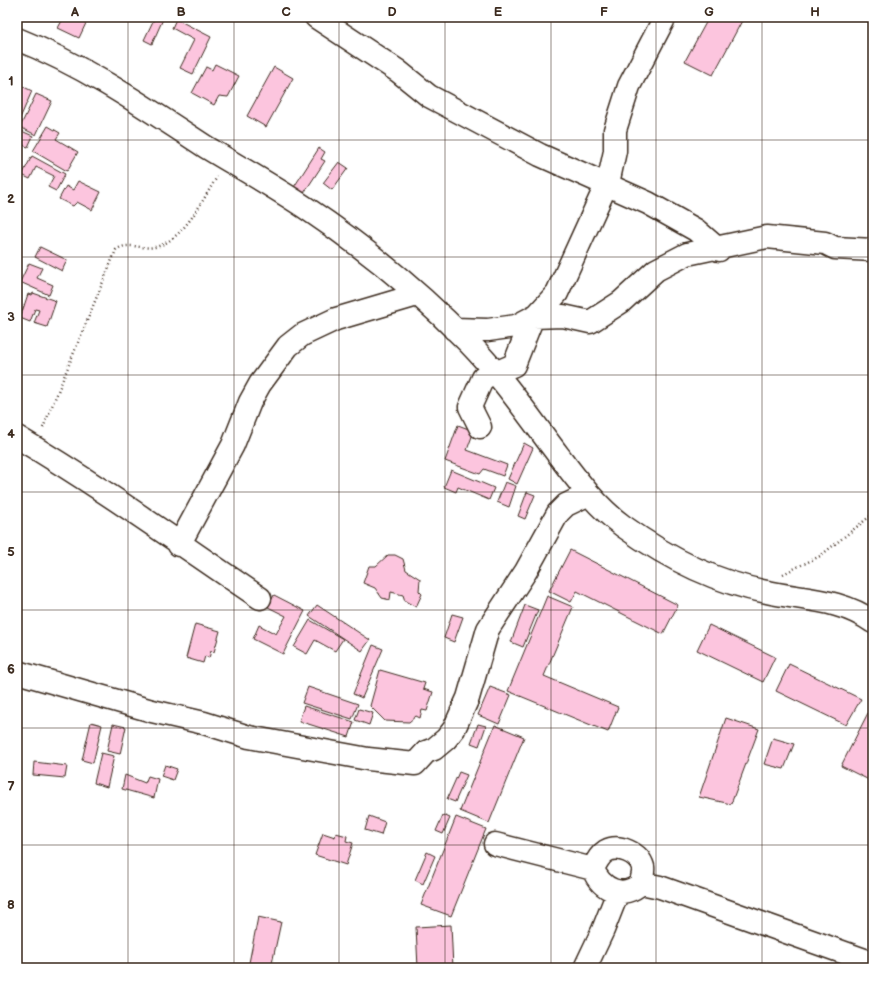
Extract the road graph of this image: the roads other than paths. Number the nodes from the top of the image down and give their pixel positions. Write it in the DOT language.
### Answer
graph roads {
  1 [pos="316,17"];
  2 [pos="665,17"];
  3 [pos="17,39"];
  4 [pos="606,184"];
  5 [pos="718,249"];
  6 [pos="873,250"];
  7 [pos="417,295"];
  8 [pos="533,317"];
  9 [pos="454,329"];
  10 [pos="495,373"];
  11 [pos="480,427"];
  12 [pos="26,443"];
  13 [pos="589,494"];
  14 [pos="179,544"];
  15 [pos="260,598"];
  16 [pos="873,622"];
  17 [pos="18,677"];
  18 [pos="495,844"];
  19 [pos="593,869"];
  20 [pos="641,883"];
  21 [pos="618,892"];
  22 [pos="873,963"];
  23 [pos="585,968"];
  1 -- 4 [label="street"];
  2 -- 4 [label="street"];
  3 -- 7 [label="street"];
  4 -- 5 [label="street"];
  4 -- 8 [label="street"];
  5 -- 6 [label="street"];
  5 -- 8 [label="street"];
  7 -- 9 [label="street"];
  7 -- 14 [label="street"];
  8 -- 9 [label="street"];
  8 -- 10 [label="street"];
  9 -- 10 [label="street"];
  10 -- 11 [label="street"];
  10 -- 13 [label="street"];
  12 -- 14 [label="street"];
  13 -- 16 [label="street"];
  13 -- 17 [label="street"];
  14 -- 15 [label="street"];
  18 -- 19 [label="street"];
  19 -- 20 [label="street"];
  19 -- 21 [label="street"];
  20 -- 21 [label="street"];
  20 -- 22 [label="street"];
  21 -- 23 [label="street"];
}
